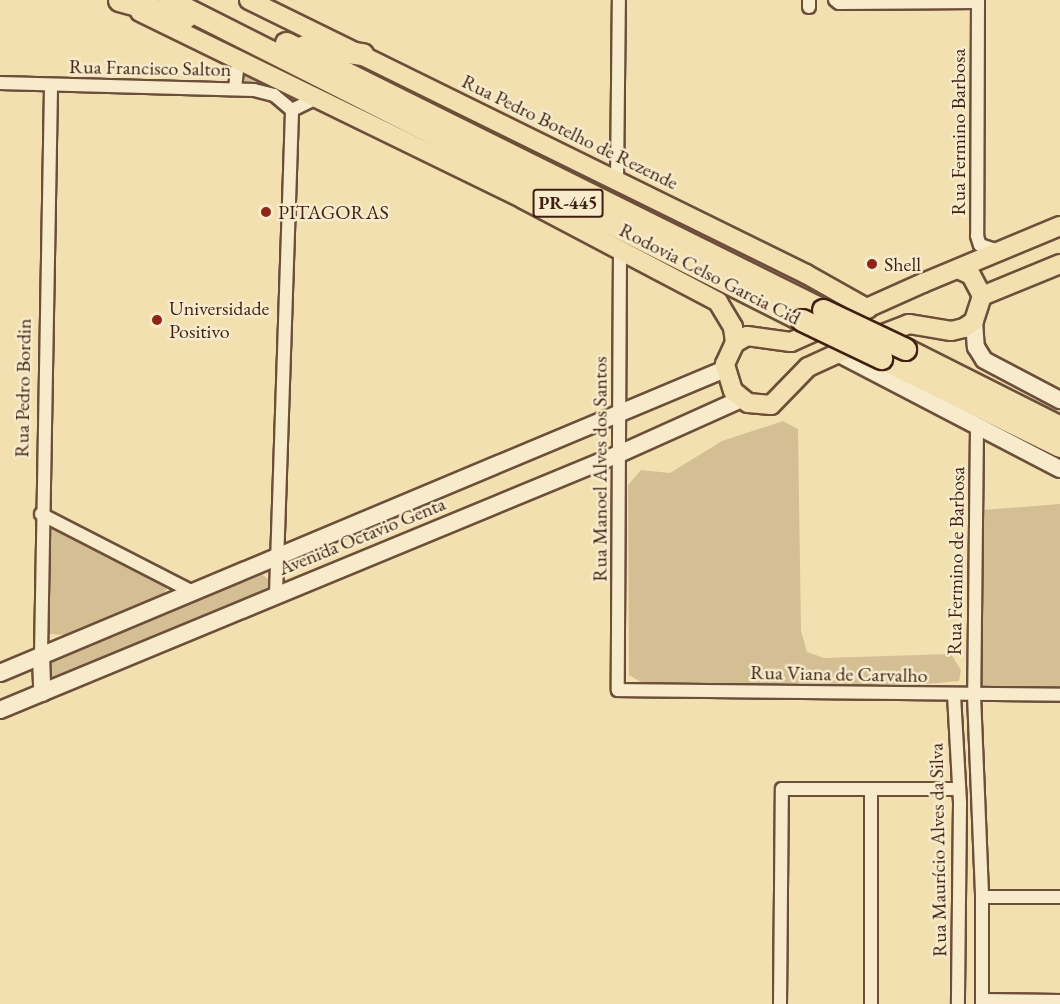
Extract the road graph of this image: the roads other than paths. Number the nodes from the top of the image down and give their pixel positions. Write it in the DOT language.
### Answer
graph roads {
  1 [pos="118,0"];
  2 [pos="169,0"];
  3 [pos="200,0"];
  4 [pos="249,0"];
  5 [pos="618,0"];
  6 [pos="835,0"];
  7 [pos="978,1"];
  8 [pos="234,31"];
  9 [pos="284,43"];
  10 [pos="362,54"];
  11 [pos="238,61"];
  12 [pos="0,83"];
  13 [pos="51,85"];
  14 [pos="235,89"];
  15 [pos="315,99"];
  16 [pos="292,110"];
  17 [pos="617,180"];
  18 [pos="1060,226"];
  19 [pos="621,250"];
  20 [pos="999,251"];
  21 [pos="1060,264"];
  22 [pos="958,269"];
  23 [pos="982,296"];
  24 [pos="868,309"];
  25 [pos="974,321"];
  26 [pos="735,343"];
  27 [pos="837,353"];
  28 [pos="725,369"];
  29 [pos="739,399"];
  30 [pos="1060,400"];
  31 [pos="620,415"];
  32 [pos="977,427"];
  33 [pos="1060,427"];
  34 [pos="1060,446"];
  35 [pos="619,454"];
  36 [pos="1060,469"];
  37 [pos="41,514"];
  38 [pos="276,555"];
  39 [pos="193,592"];
  40 [pos="276,594"];
  41 [pos="41,655"];
  42 [pos="0,673"];
  43 [pos="618,690"];
  44 [pos="42,693"];
  45 [pos="954,695"];
  46 [pos="974,695"];
  47 [pos="1060,695"];
  48 [pos="0,710"];
  49 [pos="871,789"];
  50 [pos="957,789"];
  51 [pos="982,897"];
  52 [pos="1060,897"];
  53 [pos="1060,1001"];
  54 [pos="982,1002"];
  55 [pos="780,1004"];
  56 [pos="871,1004"];
  57 [pos="958,1004"];
  1 -- 8 [label="highway"];
  1 -- 11 [label="main road, PR-445"];
  2 -- 8 [label="highway, Rodovia Celso Garcia Cid / PR-445"];
  3 -- 9 [label="highway, Rodovia Celso Garcia Cid / PR-445"];
  4 -- 10 [label="main road, Rua Pedro Botelho de Rezende"];
  5 -- 17 [label="street"];
  6 -- 7 [label="street"];
  7 -- 20 [label="street, Rua Fermino Barbosa"];
  8 -- 34 [label="highway, Rodovia Celso Garcia Cid / PR-445, bridge"];
  9 -- 10 [label="highway"];
  9 -- 33 [label="highway, Rodovia Celso Garcia Cid / PR-445, bridge"];
  10 -- 17 [label="main road, Rua Pedro Botelho de Rezende"];
  11 -- 14 [label="street"];
  11 -- 15 [label="main road, PR-445"];
  12 -- 13 [label="street, Rua Francisco Salton"];
  13 -- 14 [label="street, Rua Francisco Salton"];
  13 -- 37 [label="street, Rua Pedro Bordin"];
  14 -- 16 [label="street, Rua Francisco Salton"];
  15 -- 16 [label="street"];
  15 -- 19 [label="main road, PR-445"];
  16 -- 38 [label="street"];
  17 -- 24 [label="main road, Rua Pedro Botelho de Rezende"];
  18 -- 20 [label="main road"];
  19 -- 26 [label="main road"];
  19 -- 31 [label="street, Rua Manoel Alves dos Santos"];
  20 -- 22 [label="main road"];
  21 -- 23 [label="main road"];
  22 -- 23 [label="main road"];
  22 -- 24 [label="main road"];
  23 -- 25 [label="main road"];
  24 -- 26 [label="main road"];
  25 -- 27 [label="main road"];
  25 -- 30 [label="street"];
  26 -- 28 [label="main road"];
  27 -- 29 [label="main road"];
  27 -- 32 [label="street"];
  28 -- 29 [label="main road"];
  28 -- 31 [label="street, Avenida Octavio Genta"];
  29 -- 35 [label="street, Avenida Octavio Genta"];
  31 -- 35 [label="street, Rua Manoel Alves dos Santos"];
  31 -- 38 [label="street, Avenida Octavio Genta"];
  32 -- 36 [label="street"];
  32 -- 46 [label="street, Rua Fermino de Barbosa"];
  35 -- 40 [label="street, Avenida Octavio Genta"];
  35 -- 43 [label="street, Rua Manoel Alves dos Santos"];
  37 -- 39 [label="street"];
  37 -- 41 [label="street, Rua Pedro Bordin"];
  38 -- 39 [label="street, Avenida Octavio Genta"];
  38 -- 40 [label="street"];
  39 -- 41 [label="street, Avenida Octavio Genta"];
  40 -- 44 [label="street, Avenida Octavio Genta"];
  41 -- 42 [label="street, Avenida Octavio Genta"];
  41 -- 44 [label="street, Rua Pedro Bordin"];
  43 -- 45 [label="street, Rua Viana de Carvalho"];
  44 -- 48 [label="street, Avenida Octavio Genta"];
  45 -- 46 [label="street, Rua Viana de Carvalho"];
  45 -- 50 [label="street, Rua Maurício Alves da Silva"];
  46 -- 47 [label="street, Rua Viana de Carvalho"];
  46 -- 51 [label="street, Rua Fermino de Barbosa"];
  49 -- 50 [label="street"];
  49 -- 55 [label="street"];
  49 -- 56 [label="street"];
  50 -- 57 [label="street, Rua Maurício Alves da Silva"];
  51 -- 52 [label="street"];
  51 -- 54 [label="street, Rua Fermino de Barbosa"];
  53 -- 54 [label="street"];
}
